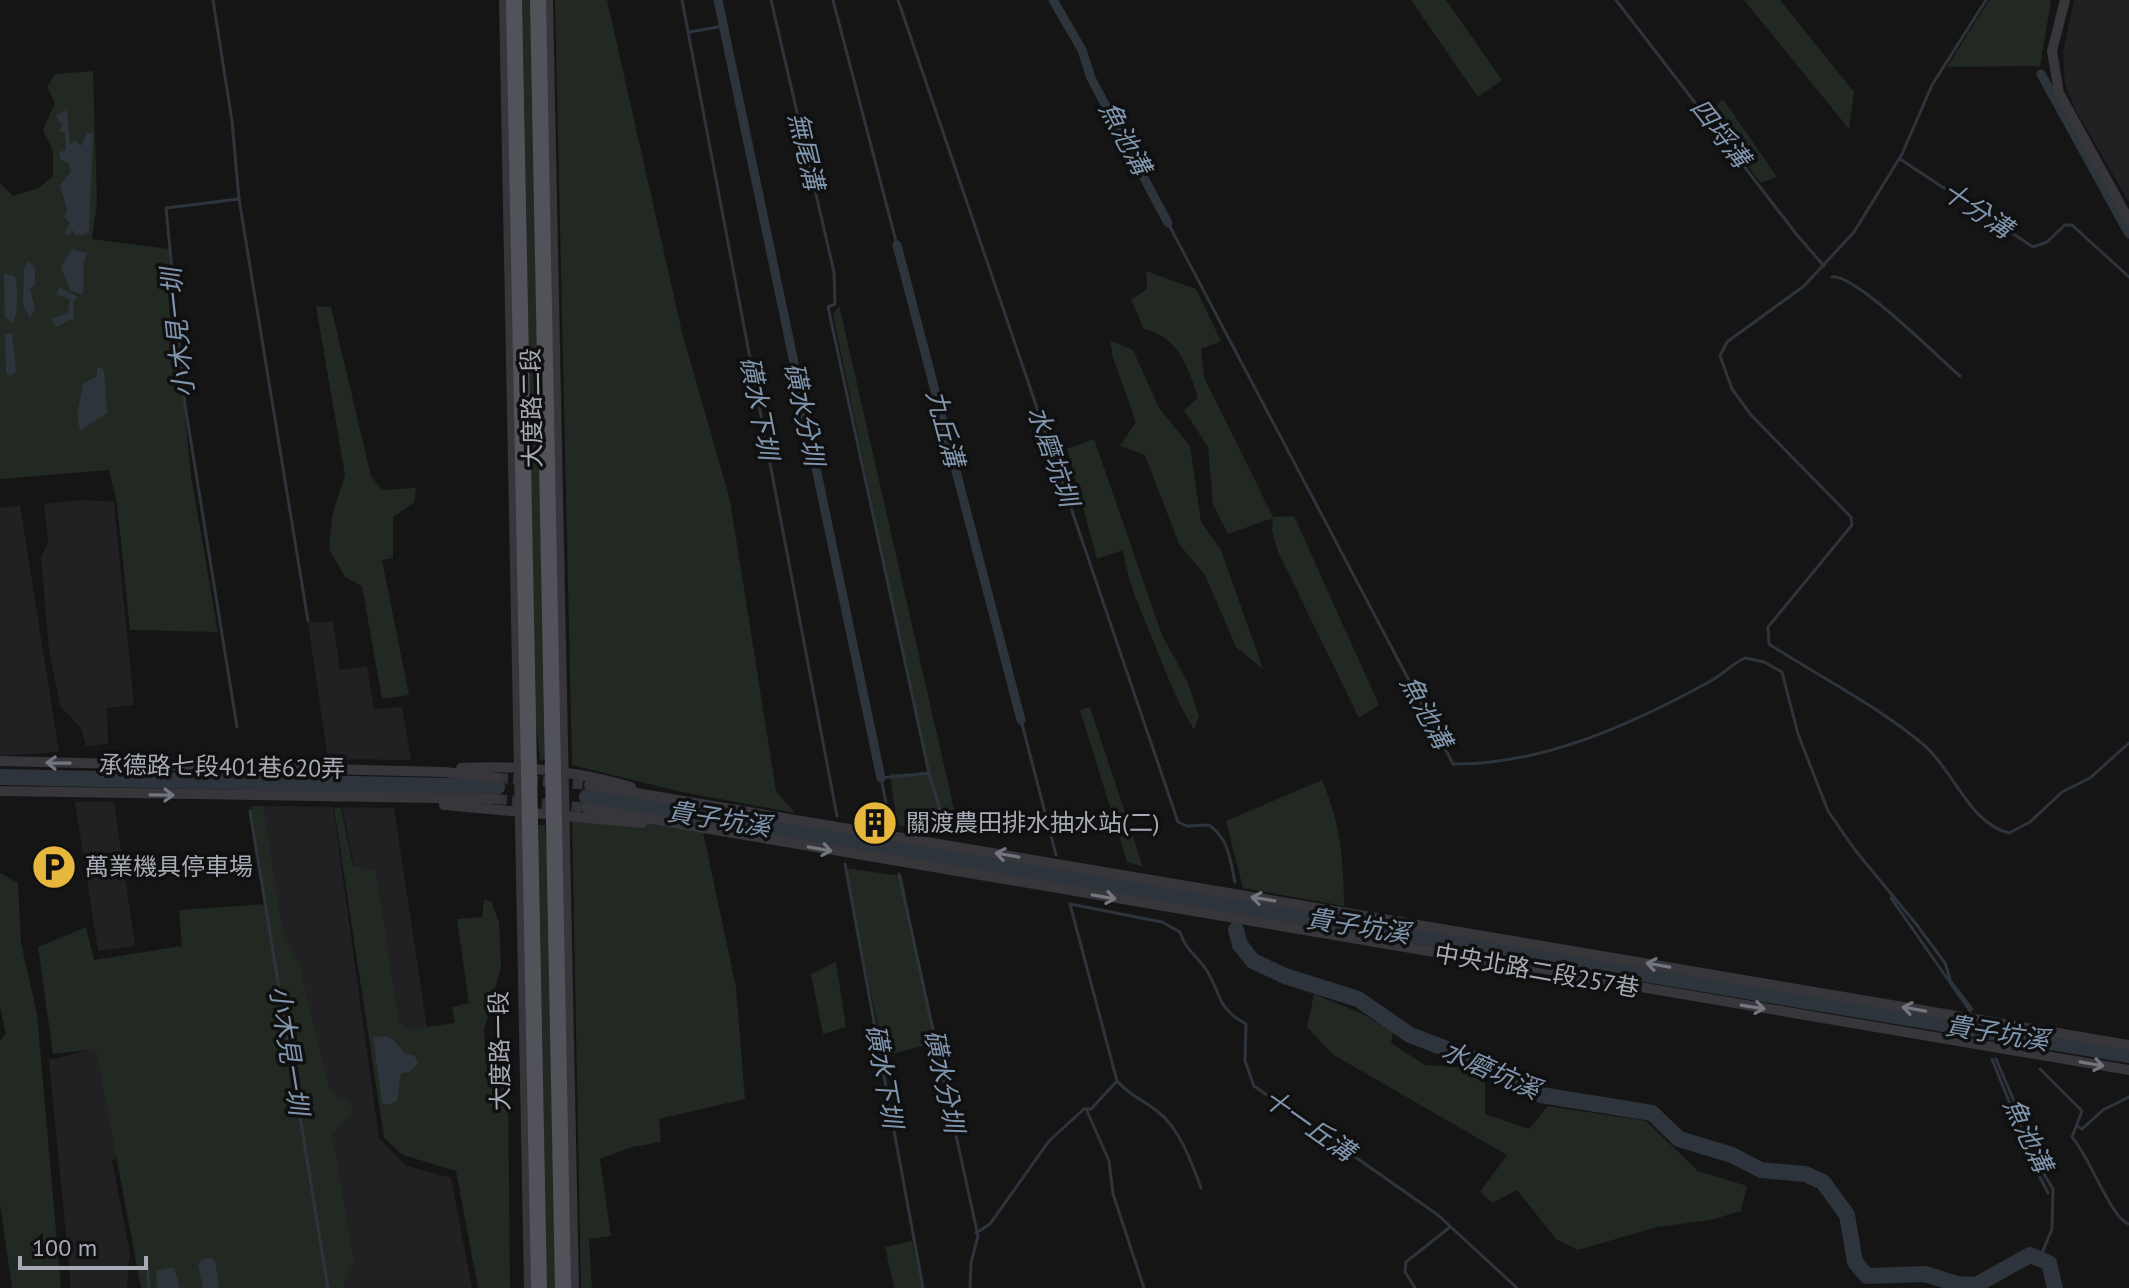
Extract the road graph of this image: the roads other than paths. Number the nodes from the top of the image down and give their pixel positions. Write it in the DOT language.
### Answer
graph roads {
  1 [pos="504,0"];
  2 [pos="514,0"];
  3 [pos="538,0"];
  4 [pos="548,0"];
  5 [pos="2065,0"];
  6 [pos="2129,220"];
  7 [pos="0,761"];
  8 [pos="520,766"];
  9 [pos="558,770"];
  10 [pos="444,772"];
  11 [pos="498,778"];
  12 [pos="589,785"];
  13 [pos="0,791"];
  14 [pos="664,798"];
  15 [pos="497,799"];
  16 [pos="422,801"];
  17 [pos="586,808"];
  18 [pos="520,813"];
  19 [pos="559,814"];
  20 [pos="661,822"];
  21 [pos="2129,1045"];
  22 [pos="2129,1070"];
  23 [pos="529,1288"];
  24 [pos="539,1288"];
  25 [pos="563,1288"];
  26 [pos="574,1288"];
  1 -- 8 [label="street, 大度路二段"];
  2 -- 8 [label="main road, 大度路二段"];
  3 -- 9 [label="main road, 大度路二段"];
  4 -- 9 [label="street, 大度路二段"];
  5 -- 6 [label="street"];
  10 -- 7 [label="street, 承德路七段401巷620弄, one-way"];
  8 -- 9 [label="street, 承德路七段401巷620弄"];
  8 -- 10 [label="street, 承德路七段401巷620弄"];
  8 -- 18 [label="main road"];
  9 -- 14 [label="street, 中央北路二段257巷"];
  9 -- 19 [label="main road, 大度路二段"];
  10 -- 11 [label="street, 承德路七段401巷620弄"];
  12 -- 14 [label="street, 中央北路二段257巷"];
  13 -- 16 [label="street, 承德路七段401巷620弄, one-way"];
  21 -- 14 [label="street, 中央北路二段257巷, one-way"];
  15 -- 16 [label="street, 承德路七段401巷620弄"];
  16 -- 18 [label="street, 承德路七段401巷620弄"];
  17 -- 20 [label="street, 中央北路二段257巷"];
  18 -- 19 [label="street, 承德路七段401巷620弄"];
  18 -- 23 [label="street, 大度路一段"];
  18 -- 24 [label="main road, 大度路一段"];
  19 -- 20 [label="street, 中央北路二段257巷"];
  19 -- 25 [label="main road"];
  19 -- 26 [label="street"];
  20 -- 22 [label="street, 中央北路二段257巷, one-way"];
}
